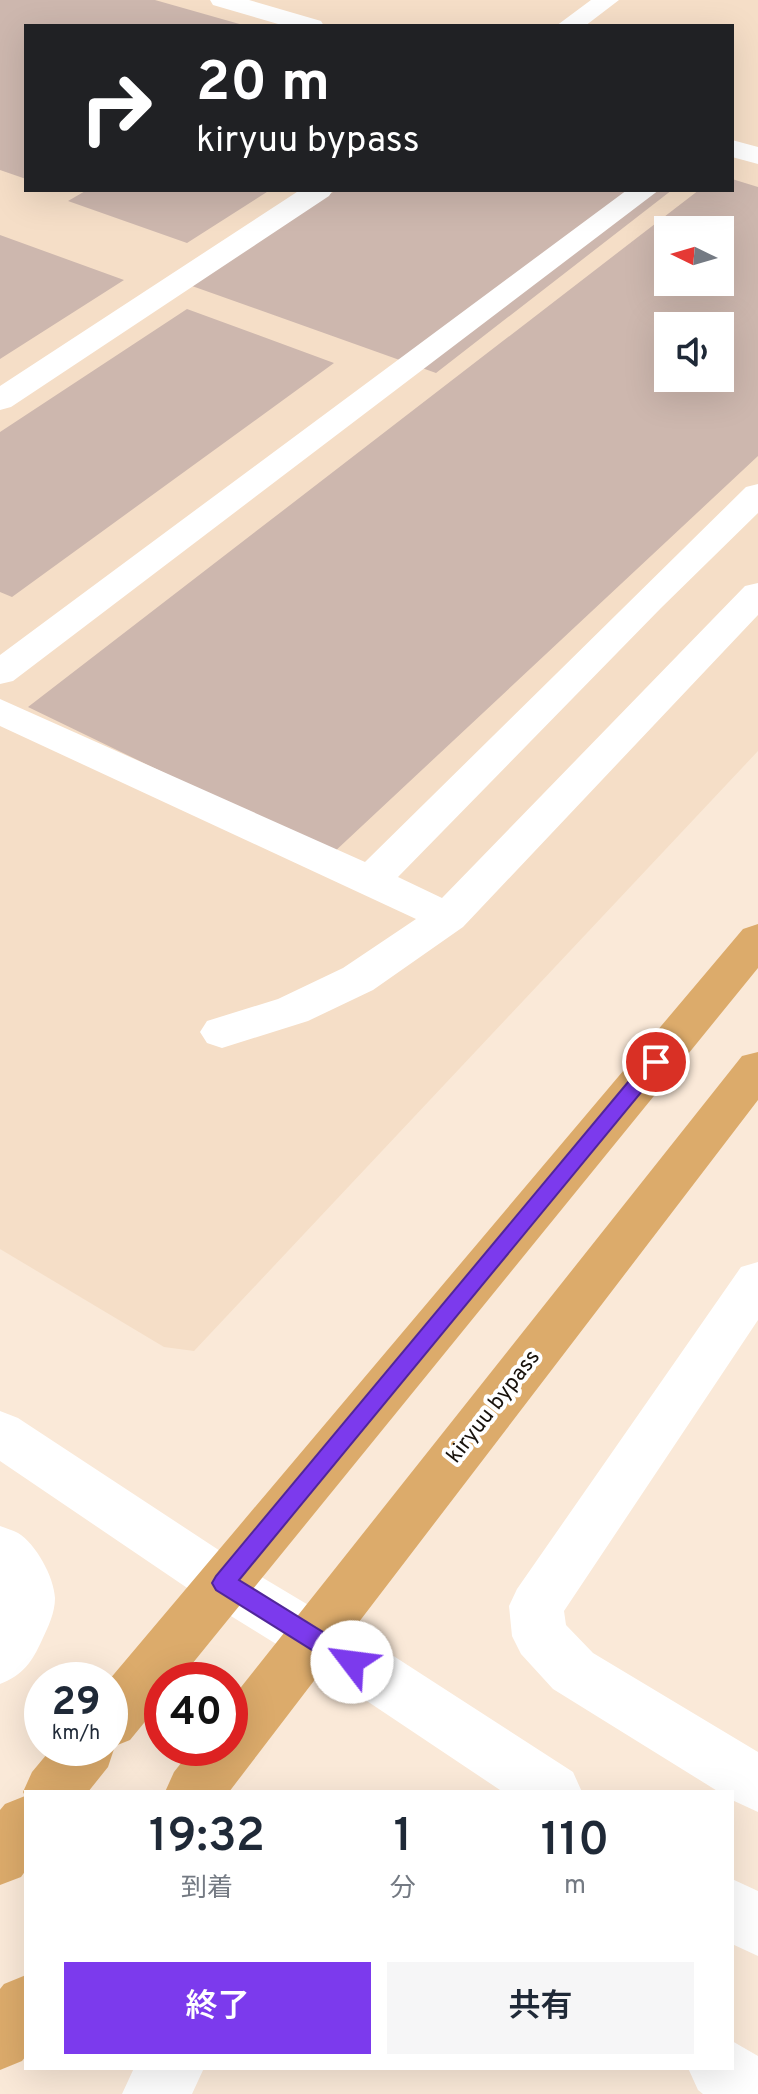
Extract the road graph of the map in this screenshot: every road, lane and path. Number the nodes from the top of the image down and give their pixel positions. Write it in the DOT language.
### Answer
graph roads {
  1 [pos="222,0"];
  2 [pos="607,0"];
  3 [pos="305,24"];
  4 [pos="571,24"];
  5 [pos="734,149"];
  6 [pos="758,156"];
  7 [pos="316,192"];
  8 [pos="642,192"];
  9 [pos="0,400"];
  10 [pos="758,494"];
  11 [pos="758,594"];
  12 [pos="0,673"];
  13 [pos="0,711"];
  14 [pos="370,881"];
  15 [pos="448,917"];
  16 [pos="758,939"];
  17 [pos="222,1032"];
  18 [pos="758,1068"];
  19 [pos="758,1281"];
  20 [pos="0,1433"];
  21 [pos="0,1550"];
  22 [pos="224,1583"];
  23 [pos="313,1639"];
  24 [pos="0,1658"];
  25 [pos="128,1699"];
  26 [pos="248,1723"];
  27 [pos="73,1766"];
  28 [pos="214,1766"];
  29 [pos="758,1784"];
  30 [pos="54,1790"];
  31 [pos="196,1790"];
  32 [pos="550,1790"];
  33 [pos="24,1826"];
  34 [pos="0,1856"];
  35 [pos="734,1910"];
  36 [pos="758,1926"];
  37 [pos="24,2009"];
  38 [pos="0,2039"];
  39 [pos="171,2070"];
  40 [pos="723,2070"];
  41 [pos="154,2094"];
  42 [pos="758,2094"];
  1 -- 3 [label="street"];
  2 -- 4 [label="street"];
  5 -- 6 [label="street"];
  7 -- 9 [label="street"];
  8 -- 12 [label="street"];
  10 -- 14 [label="street"];
  11 -- 15 [label="street"];
  13 -- 14 [label="street"];
  14 -- 15 [label="street"];
  15 -- 17 [label="street"];
  16 -- 22 [label="highway"];
  18 -- 23 [label="highway, kiryuu bypass"];
  19 -- 29 [label="street"];
  20 -- 22 [label="street"];
  21 -- 24 [label="street"];
  22 -- 23 [label="street"];
  22 -- 25 [label="highway"];
  23 -- 26 [label="highway, kiryuu bypass"];
  23 -- 32 [label="street"];
  27 -- 30 [label="highway"];
  28 -- 31 [label="highway, kiryuu bypass"];
  33 -- 34 [label="highway"];
  35 -- 36 [label="street"];
  37 -- 38 [label="highway"];
  39 -- 41 [label="street"];
  40 -- 42 [label="street"];
}
